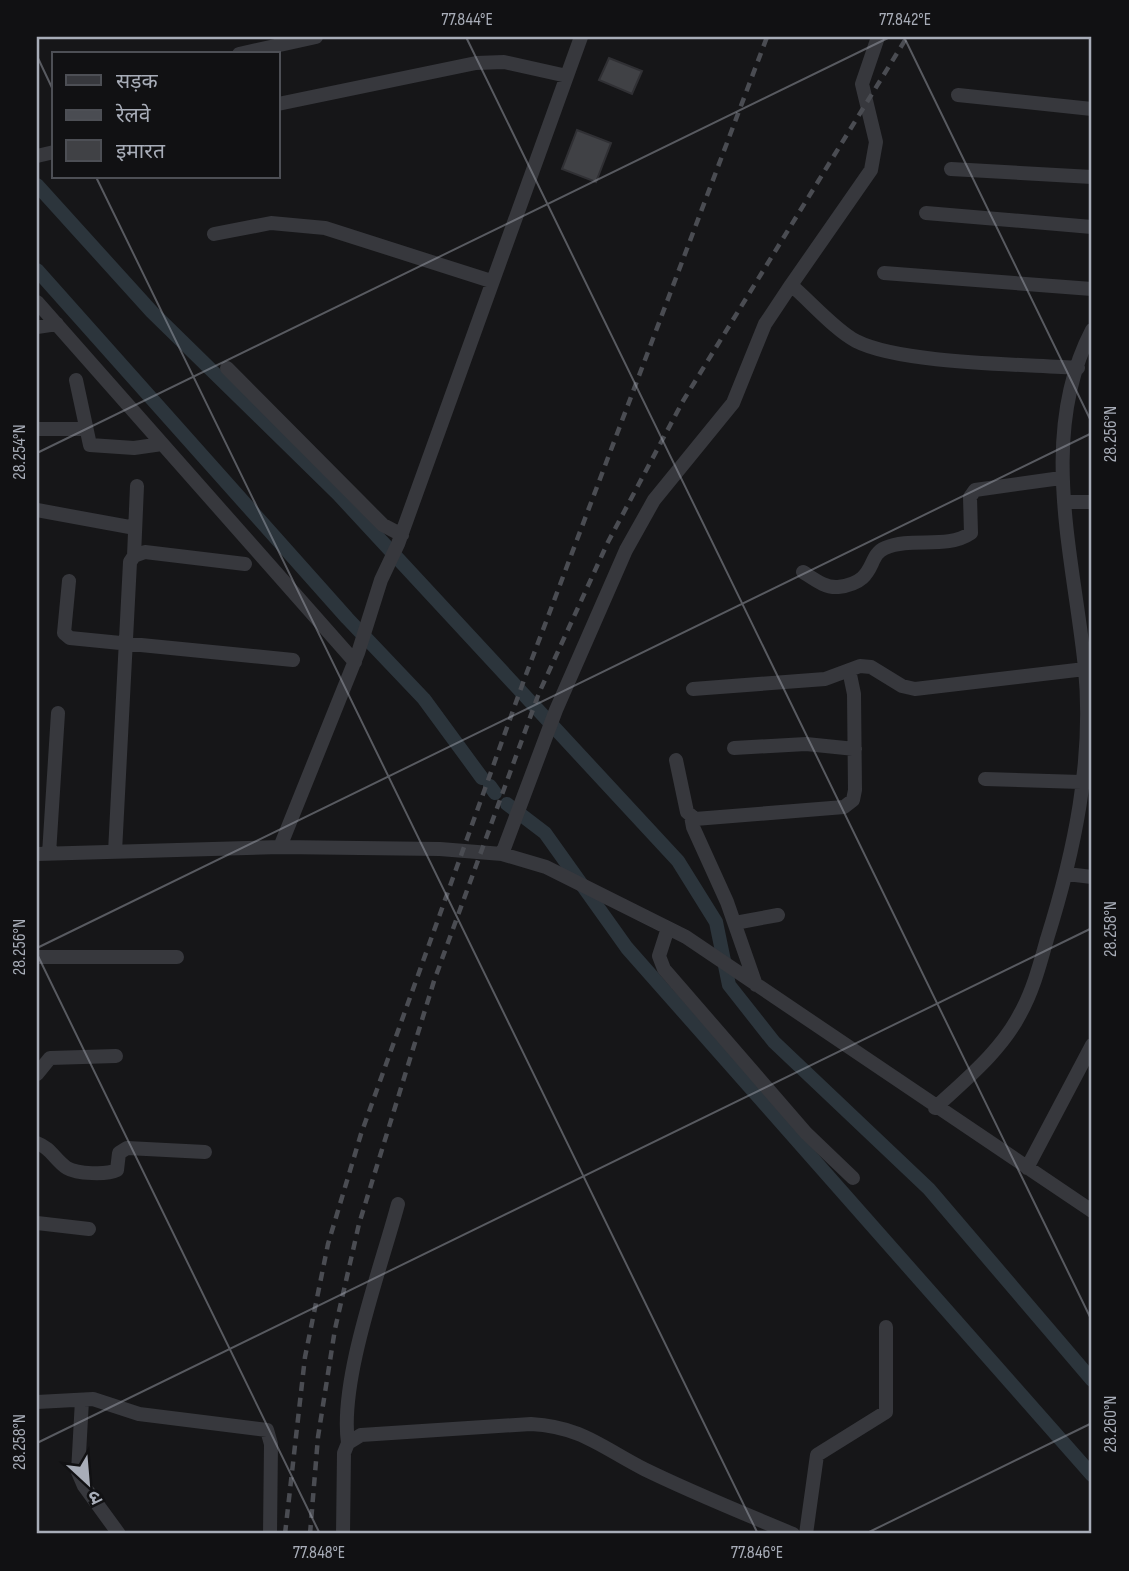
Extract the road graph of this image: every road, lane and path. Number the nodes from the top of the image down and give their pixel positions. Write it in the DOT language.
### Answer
graph roads {
  1 [pos="316,37"];
  2 [pos="581,37"];
  3 [pos="878,37"];
  4 [pos="248,52"];
  5 [pos="567,76"];
  6 [pos="958,95"];
  7 [pos="280,104"];
  8 [pos="1092,109"];
  9 [pos="951,169"];
  10 [pos="1092,177"];
  11 [pos="926,213"];
  12 [pos="1092,227"];
  13 [pos="214,234"];
  14 [pos="884,273"];
  15 [pos="491,281"];
  16 [pos="791,285"];
  17 [pos="1092,289"];
  18 [pos="37,302"];
  19 [pos="57,324"];
  20 [pos="37,327"];
  21 [pos="1092,330"];
  22 [pos="228,368"];
  23 [pos="1078,368"];
  24 [pos="76,380"];
  25 [pos="37,429"];
  26 [pos="86,429"];
  27 [pos="162,444"];
  28 [pos="1062,478"];
  29 [pos="137,486"];
  30 [pos="1064,502"];
  31 [pos="1092,502"];
  32 [pos="37,510"];
  33 [pos="135,528"];
  34 [pos="400,540"];
  35 [pos="134,556"];
  36 [pos="245,564"];
  37 [pos="803,572"];
  38 [pos="69,582"];
  39 [pos="126,645"];
  40 [pos="357,658"];
  41 [pos="293,660"];
  42 [pos="1085,668"];
  43 [pos="849,670"];
  44 [pos="692,689"];
  45 [pos="1090,708"];
  46 [pos="58,713"];
  47 [pos="734,748"];
  48 [pos="855,749"];
  49 [pos="676,760"];
  50 [pos="985,779"];
  51 [pos="1081,782"];
  52 [pos="691,816"];
  53 [pos="280,847"];
  54 [pos="115,852"];
  55 [pos="43,854"];
  56 [pos="502,854"];
  57 [pos="1067,874"];
  58 [pos="1092,877"];
  59 [pos="778,915"];
  60 [pos="735,923"];
  61 [pos="668,928"];
  62 [pos="37,957"];
  63 [pos="177,957"];
  64 [pos="751,981"];
  65 [pos="1092,1045"];
  66 [pos="116,1056"];
  67 [pos="1079,1069"];
  68 [pos="37,1074"];
  69 [pos="1092,1078"];
  70 [pos="935,1108"];
  71 [pos="37,1143"];
  72 [pos="205,1152"];
  73 [pos="1027,1168"];
  74 [pos="853,1178"];
  75 [pos="398,1204"];
  76 [pos="1092,1211"];
  77 [pos="37,1223"];
  78 [pos="89,1229"];
  79 [pos="886,1327"];
  80 [pos="82,1399"];
  81 [pos="37,1402"];
  82 [pos="348,1443"];
  83 [pos="119,1534"];
  84 [pos="271,1534"];
  85 [pos="343,1534"];
  86 [pos="793,1534"];
  87 [pos="806,1534"];
  1 -- 4 [label="street"];
  2 -- 5 [label="street"];
  3 -- 16 [label="street"];
  5 -- 7 [label="street"];
  5 -- 15 [label="street"];
  6 -- 8 [label="street"];
  9 -- 10 [label="street"];
  11 -- 12 [label="street"];
  13 -- 15 [label="street"];
  14 -- 17 [label="street"];
  15 -- 34 [label="street"];
  16 -- 23 [label="street"];
  16 -- 56 [label="street"];
  18 -- 19 [label="street"];
  19 -- 20 [label="street"];
  19 -- 27 [label="street"];
  21 -- 23 [label="street"];
  22 -- 34 [label="street"];
  23 -- 28 [label="street"];
  24 -- 26 [label="street"];
  25 -- 26 [label="street"];
  26 -- 27 [label="street"];
  27 -- 40 [label="street"];
  28 -- 30 [label="street"];
  28 -- 37 [label="street"];
  29 -- 33 [label="street"];
  30 -- 31 [label="street"];
  30 -- 42 [label="street"];
  32 -- 33 [label="street"];
  33 -- 35 [label="street"];
  34 -- 40 [label="street"];
  35 -- 36 [label="street"];
  35 -- 39 [label="street"];
  38 -- 39 [label="street"];
  39 -- 41 [label="street"];
  39 -- 54 [label="street"];
  40 -- 53 [label="street"];
  42 -- 43 [label="street"];
  42 -- 45 [label="street"];
  43 -- 44 [label="street"];
  43 -- 48 [label="street"];
  45 -- 51 [label="street"];
  46 -- 55 [label="street"];
  47 -- 48 [label="street"];
  48 -- 52 [label="street"];
  49 -- 52 [label="street"];
  50 -- 51 [label="street"];
  51 -- 57 [label="street"];
  52 -- 60 [label="street"];
  53 -- 54 [label="street"];
  53 -- 56 [label="street"];
  54 -- 55 [label="street"];
  56 -- 61 [label="street"];
  57 -- 58 [label="street"];
  57 -- 70 [label="street"];
  59 -- 60 [label="street"];
  60 -- 64 [label="street"];
  61 -- 64 [label="street"];
  61 -- 74 [label="street"];
  62 -- 63 [label="street"];
  64 -- 70 [label="street"];
  65 -- 67 [label="street"];
  66 -- 68 [label="street"];
  67 -- 69 [label="street"];
  67 -- 73 [label="street"];
  70 -- 73 [label="street"];
  71 -- 72 [label="street"];
  73 -- 76 [label="street"];
  75 -- 82 [label="street"];
  77 -- 78 [label="street"];
  79 -- 87 [label="street"];
  80 -- 81 [label="street"];
  80 -- 83 [label="street"];
  80 -- 84 [label="street"];
  82 -- 85 [label="street"];
  82 -- 86 [label="street"];
}
